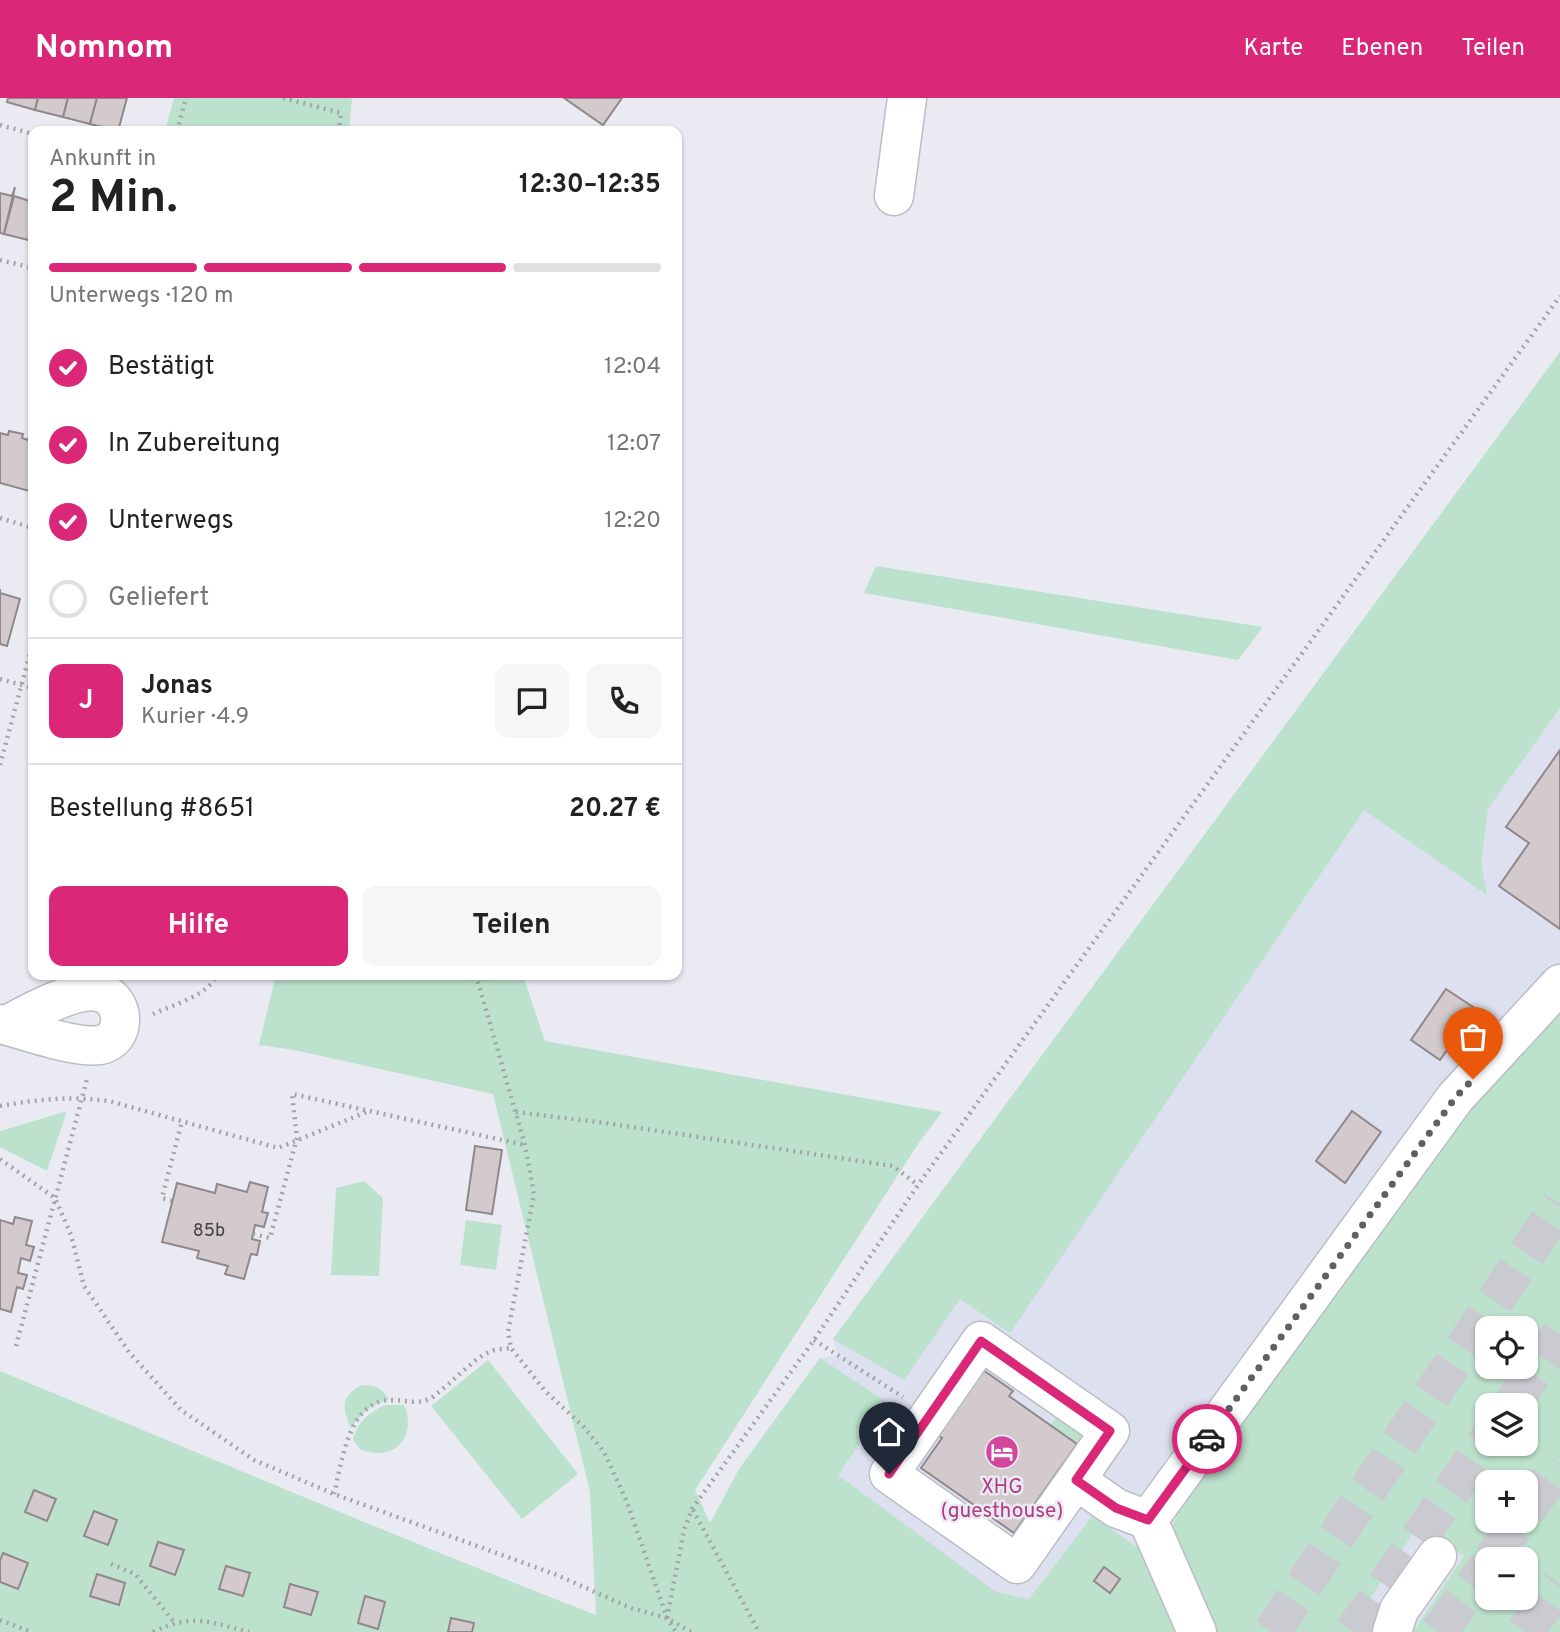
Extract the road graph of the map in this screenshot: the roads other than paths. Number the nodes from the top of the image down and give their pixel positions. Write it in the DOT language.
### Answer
graph roads {
  1 [pos="907,98"];
  2 [pos="894,197"];
  3 [pos="1560,984"];
  4 [pos="1076,1480"];
  5 [pos="1148,1520"];
  6 [pos="1437,1556"];
  7 [pos="1197,1632"];
  8 [pos="1391,1632"];
  1 -- 2 [label="street"];
  3 -- 5 [label="street"];
  4 -- 4 [label="street"];
  4 -- 5 [label="street"];
  5 -- 7 [label="street"];
  6 -- 8 [label="street"];
}
